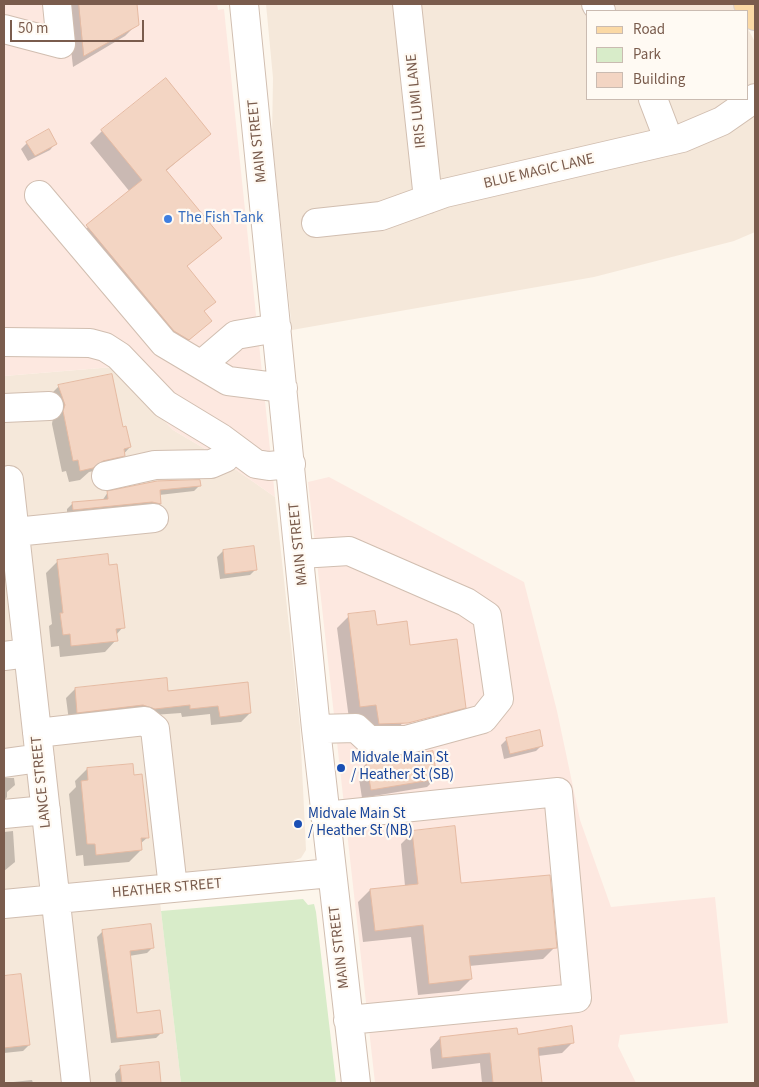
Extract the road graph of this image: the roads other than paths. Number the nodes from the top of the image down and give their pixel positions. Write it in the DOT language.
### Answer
graph roads {
  1 [pos="57,4"];
  2 [pos="244,4"];
  3 [pos="406,4"];
  4 [pos="748,4"];
  5 [pos="755,16"];
  6 [pos="4,29"];
  7 [pos="755,98"];
  8 [pos="653,100"];
  9 [pos="669,141"];
  10 [pos="38,195"];
  11 [pos="428,199"];
  12 [pos="316,223"];
  13 [pos="276,328"];
  14 [pos="4,342"];
  15 [pos="201,365"];
  16 [pos="283,388"];
  17 [pos="49,406"];
  18 [pos="4,408"];
  19 [pos="232,447"];
  20 [pos="291,464"];
  21 [pos="106,476"];
  22 [pos="6,479"];
  23 [pos="154,518"];
  24 [pos="15,532"];
  25 [pos="300,554"];
  26 [pos="13,604"];
  27 [pos="16,654"];
  28 [pos="316,729"];
  29 [pos="38,745"];
  30 [pos="4,763"];
  31 [pos="46,810"];
  32 [pos="4,814"];
  33 [pos="325,816"];
  34 [pos="331,873"];
  35 [pos="173,888"];
  36 [pos="55,899"];
  37 [pos="4,904"];
  38 [pos="348,1020"];
  39 [pos="76,1083"];
  40 [pos="356,1083"];
  1 -- 6 [label="street"];
  2 -- 13 [label="street, MAIN STREET"];
  3 -- 11 [label="street, IRIS LUMI LANE"];
  4 -- 5 [label="main road"];
  7 -- 9 [label="street, BLUE MAGIC LANE"];
  8 -- 9 [label="street"];
  9 -- 11 [label="street, BLUE MAGIC LANE"];
  10 -- 15 [label="street"];
  11 -- 12 [label="street, BLUE MAGIC LANE"];
  13 -- 15 [label="street"];
  13 -- 16 [label="street, MAIN STREET"];
  14 -- 19 [label="street"];
  15 -- 16 [label="street"];
  16 -- 20 [label="street, MAIN STREET"];
  17 -- 18 [label="street"];
  19 -- 20 [label="street"];
  19 -- 21 [label="street"];
  20 -- 25 [label="street, MAIN STREET"];
  22 -- 24 [label="street, LANCE STREET"];
  23 -- 24 [label="street"];
  24 -- 26 [label="street, LANCE STREET"];
  25 -- 28 [label="street, MAIN STREET"];
  25 -- 28 [label="street"];
  26 -- 27 [label="street, LANCE STREET"];
  27 -- 29 [label="street, LANCE STREET"];
  28 -- 33 [label="street, MAIN STREET"];
  29 -- 30 [label="street"];
  29 -- 31 [label="street, LANCE STREET"];
  29 -- 35 [label="street"];
  31 -- 32 [label="street"];
  31 -- 36 [label="street, LANCE STREET"];
  33 -- 34 [label="street, MAIN STREET"];
  33 -- 38 [label="street"];
  34 -- 35 [label="street, HEATHER STREET"];
  34 -- 38 [label="street, MAIN STREET"];
  35 -- 36 [label="street, HEATHER STREET"];
  36 -- 37 [label="street, HEATHER STREET"];
  36 -- 39 [label="street, LANCE STREET"];
  38 -- 40 [label="street, MAIN STREET"];
}
